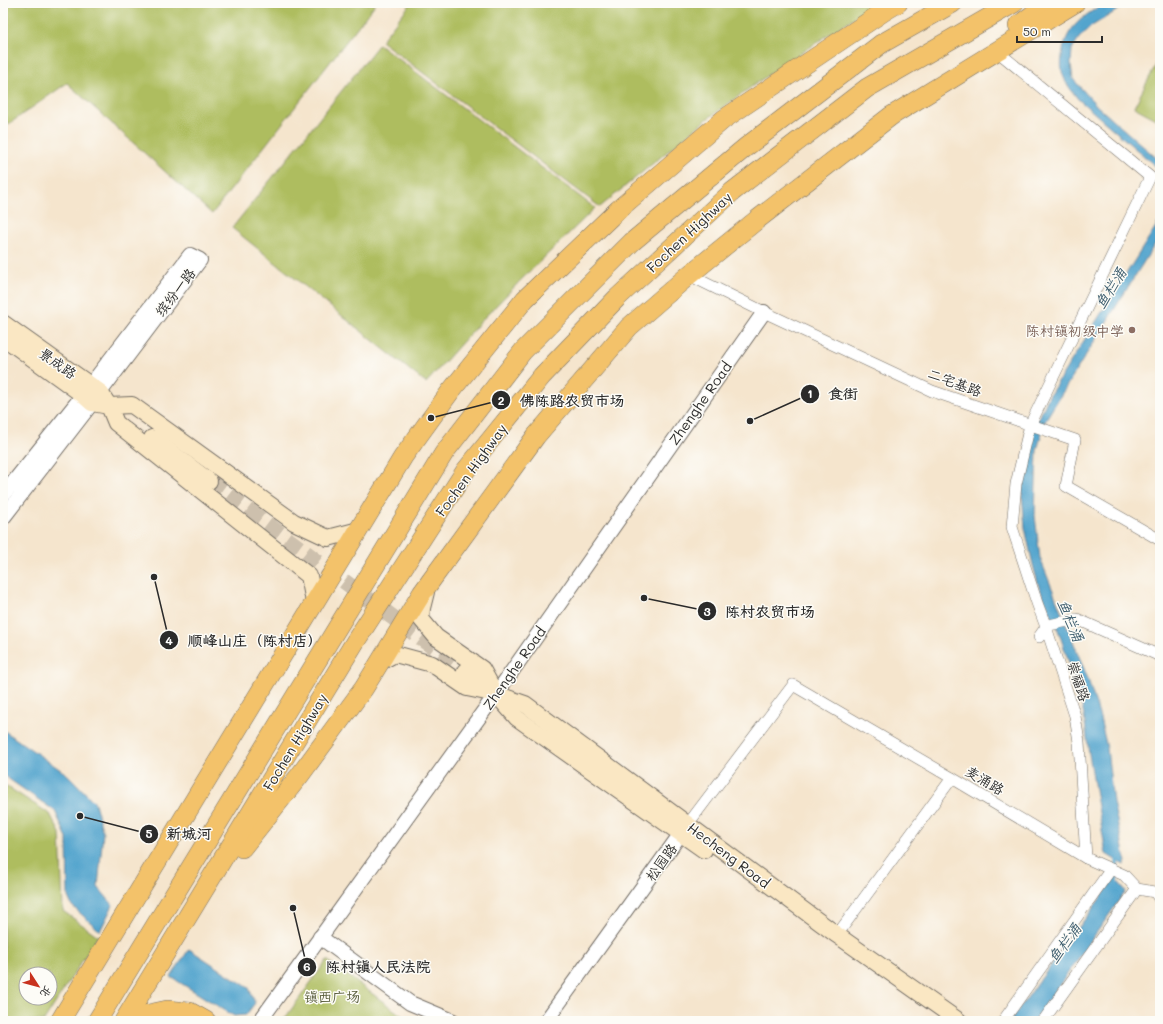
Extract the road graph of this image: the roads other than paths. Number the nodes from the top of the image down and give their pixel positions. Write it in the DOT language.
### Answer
graph roads {
  1 [pos="903,3"];
  2 [pos="953,3"];
  3 [pos="1014,3"];
  4 [pos="1045,3"];
  5 [pos="1076,3"];
  6 [pos="891,7"];
  7 [pos="997,50"];
  8 [pos="947,81"];
  9 [pos="689,275"];
  10 [pos="764,312"];
  11 [pos="3,323"];
  12 [pos="3,337"];
  13 [pos="91,394"];
  14 [pos="110,406"];
  15 [pos="1030,425"];
  16 [pos="209,481"];
  17 [pos="3,495"];
  18 [pos="3,518"];
  19 [pos="358,530"];
  20 [pos="1160,540"];
  21 [pos="430,582"];
  22 [pos="314,602"];
  23 [pos="1048,626"];
  24 [pos="1039,637"];
  25 [pos="1160,656"];
  26 [pos="380,662"];
  27 [pos="465,670"];
  28 [pos="793,685"];
  29 [pos="496,694"];
  30 [pos="952,778"];
  31 [pos="685,829"];
  32 [pos="1086,858"];
  33 [pos="1111,869"];
  34 [pos="1138,888"];
  35 [pos="1160,900"];
  36 [pos="188,916"];
  37 [pos="837,935"];
  38 [pos="320,937"];
  39 [pos="60,1021"];
  40 [pos="97,1021"];
  41 [pos="124,1021"];
  42 [pos="137,1021"];
  43 [pos="206,1021"];
  44 [pos="260,1021"];
  45 [pos="452,1021"];
  46 [pos="546,1021"];
  47 [pos="943,1021"];
  48 [pos="959,1021"];
  49 [pos="1004,1021"];
  50 [pos="1043,1021"];
  1 -- 6 [label="highway"];
  2 -- 40 [label="highway, Fochen Highway"];
  3 -- 36 [label="highway, Fochen Highway"];
  4 -- 8 [label="highway"];
  5 -- 7 [label="highway"];
  6 -- 19 [label="highway"];
  7 -- 8 [label="highway"];
  7 -- 15 [label="street, 崇福路"];
  8 -- 9 [label="highway"];
  9 -- 10 [label="street, 二宅基路"];
  9 -- 21 [label="highway"];
  10 -- 15 [label="street, 二宅基路"];
  10 -- 29 [label="street, Zhenghe Road"];
  11 -- 13 [label="main road, 景成路"];
  12 -- 13 [label="main road, 景成路"];
  13 -- 13 [label="street, 缤纷一路"];
  13 -- 14 [label="main road, 景成路"];
  13 -- 17 [label="street, 缤纷一路"];
  13 -- 18 [label="street, 缤纷一路"];
  14 -- 16 [label="main road, 景成路"];
  14 -- 19 [label="main road"];
  14 -- 22 [label="main road"];
  15 -- 20 [label="street, 二宅基路"];
  15 -- 23 [label="street, 崇福路"];
  19 -- 22 [label="highway"];
  21 -- 26 [label="highway"];
  21 -- 29 [label="main road"];
  22 -- 39 [label="highway"];
  23 -- 24 [label="street"];
  23 -- 25 [label="street"];
  23 -- 32 [label="street, 崇福路"];
  26 -- 29 [label="main road"];
  26 -- 36 [label="highway"];
  27 -- 29 [label="main road, Hecheng Road"];
  28 -- 30 [label="street, 麦涌路"];
  28 -- 31 [label="street, 松园路"];
  29 -- 31 [label="main road, Hecheng Road"];
  29 -- 38 [label="street, Zhenghe Road"];
  30 -- 32 [label="street, 麦涌路"];
  30 -- 37 [label="street"];
  31 -- 37 [label="main road, Hecheng Road"];
  31 -- 46 [label="street, 松园路"];
  31 -- 47 [label="main road, Hecheng Road"];
  32 -- 33 [label="street, 麦涌路"];
  33 -- 34 [label="street, 麦涌路"];
  33 -- 49 [label="street"];
  34 -- 35 [label="street, 麦涌路"];
  34 -- 50 [label="street"];
  36 -- 41 [label="highway, Fochen Highway"];
  37 -- 48 [label="main road, Hecheng Road"];
  38 -- 44 [label="street, Zhenghe Road"];
  38 -- 45 [label="street"];
  42 -- 43 [label="highway"];
}
